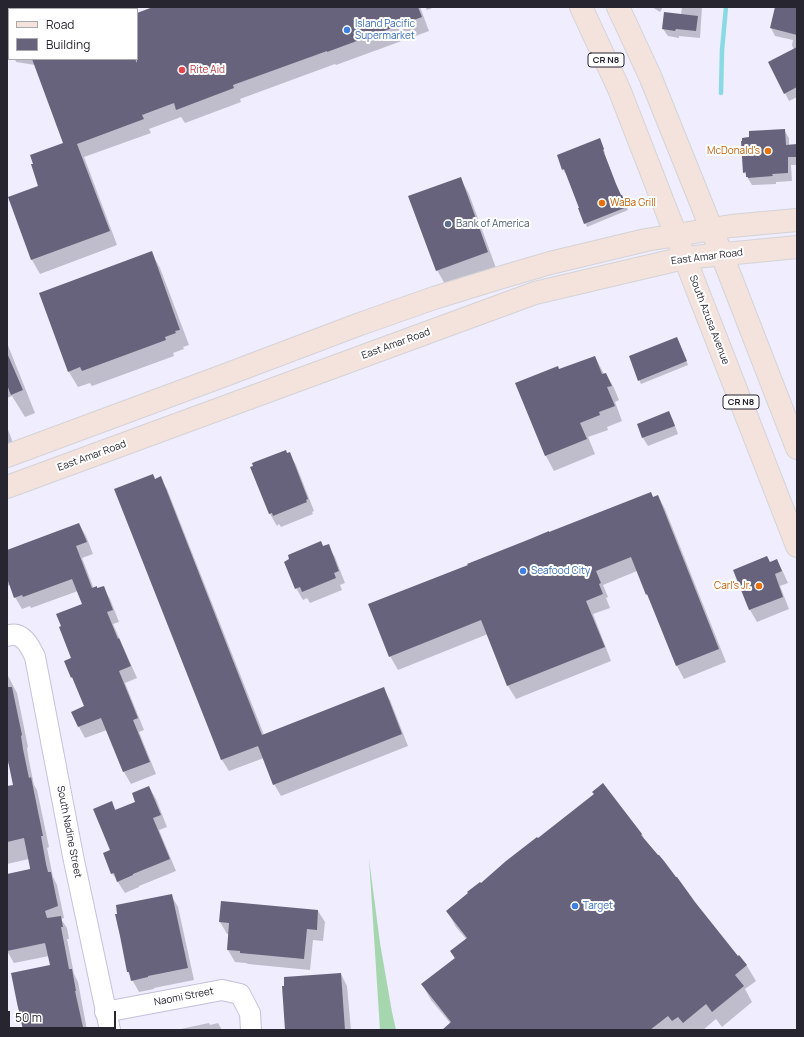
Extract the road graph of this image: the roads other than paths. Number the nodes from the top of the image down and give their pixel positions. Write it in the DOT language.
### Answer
graph roads {
  1 [pos="581,7"];
  2 [pos="618,7"];
  3 [pos="797,220"];
  4 [pos="711,229"];
  5 [pos="675,235"];
  6 [pos="797,247"];
  7 [pos="722,255"];
  8 [pos="684,258"];
  9 [pos="797,448"];
  10 [pos="7,456"];
  11 [pos="7,487"];
  12 [pos="797,546"];
  13 [pos="15,637"];
  14 [pos="107,1021"];
  15 [pos="251,1030"];
  1 -- 5 [label="main road, South Azusa Avenue / CR N8"];
  2 -- 4 [label="main road, CR N8"];
  3 -- 4 [label="main road"];
  4 -- 5 [label="main road"];
  4 -- 7 [label="main road, CR N8"];
  5 -- 8 [label="main road, South Azusa Avenue / CR N8"];
  5 -- 10 [label="main road"];
  6 -- 7 [label="main road, East Amar Road"];
  7 -- 8 [label="main road, East Amar Road"];
  7 -- 9 [label="main road, CR N8"];
  8 -- 11 [label="main road, East Amar Road"];
  8 -- 12 [label="main road, South Azusa Avenue / CR N8"];
  13 -- 14 [label="street, South Nadine Street"];
  14 -- 15 [label="street, Naomi Street"];
}
